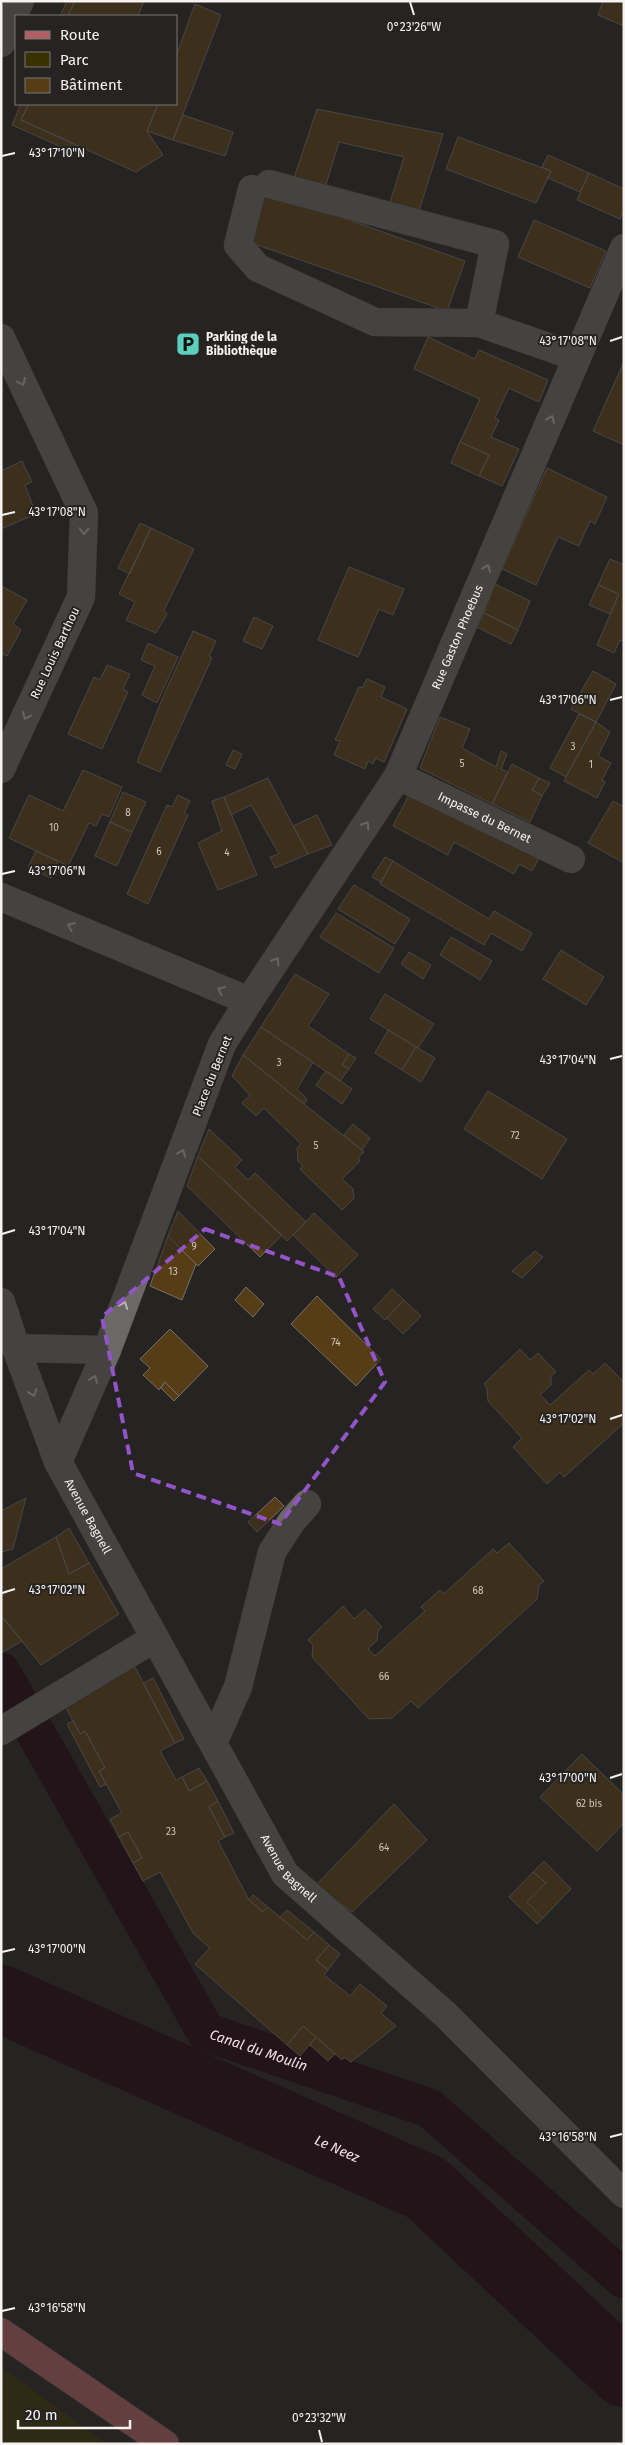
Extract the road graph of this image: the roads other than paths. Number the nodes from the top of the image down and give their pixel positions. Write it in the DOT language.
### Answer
graph roads {
  1 [pos="20,1"];
  2 [pos="1,43"];
  3 [pos="624,248"];
  4 [pos="479,323"];
  5 [pos="1,338"];
  6 [pos="577,357"];
  7 [pos="1,770"];
  8 [pos="398,776"];
  9 [pos="571,859"];
  10 [pos="1,897"];
  11 [pos="250,1002"];
  12 [pos="1,1302"];
  13 [pos="16,1348"];
  14 [pos="107,1350"];
  15 [pos="58,1462"];
  16 [pos="307,1504"];
  17 [pos="155,1638"];
  18 [pos="1,1731"];
  19 [pos="213,1743"];
  20 [pos="624,2194"];
  21 [pos="1,2332"];
  22 [pos="165,2444"];
  1 -- 2 [label="street"];
  3 -- 6 [label="street, Rue Gaston Phoebus"];
  4 -- 4 [label="street"];
  4 -- 6 [label="street"];
  5 -- 7 [label="street, Rue Louis Barthou, one-way"];
  8 -- 6 [label="street, Rue Gaston Phoebus, one-way"];
  8 -- 9 [label="street, Impasse du Bernet"];
  11 -- 8 [label="street, Rue Gaston Phoebus, one-way"];
  11 -- 10 [label="street, one-way"];
  14 -- 11 [label="street, Place du Bernet, one-way"];
  12 -- 13 [label="street"];
  13 -- 14 [label="street"];
  13 -- 15 [label="street, one-way"];
  15 -- 14 [label="street, Place du Bernet, one-way"];
  15 -- 17 [label="street, Avenue Bagnell"];
  16 -- 19 [label="street"];
  17 -- 18 [label="street"];
  17 -- 19 [label="street, Avenue Bagnell"];
  19 -- 20 [label="street, Avenue Bagnell"];
  21 -- 22 [label="main road"];
}
